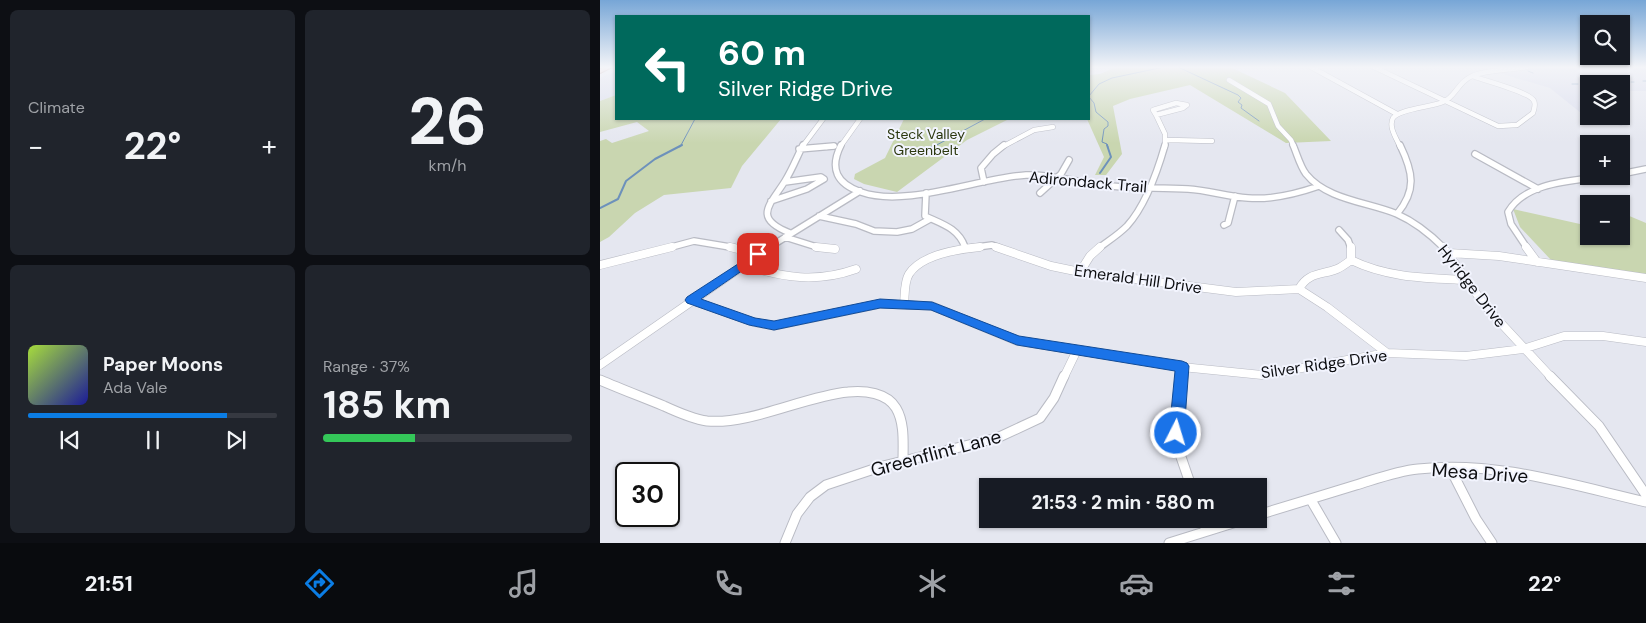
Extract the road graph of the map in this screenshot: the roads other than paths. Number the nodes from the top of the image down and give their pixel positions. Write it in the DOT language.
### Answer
graph roads {
  1 [pos="1250,92"];
  2 [pos="1357,92"];
  3 [pos="1425,92"];
  4 [pos="1455,92"];
  5 [pos="1518,92"];
  6 [pos="1445,102"];
  7 [pos="1397,114"];
  8 [pos="1156,115"];
  9 [pos="822,120"];
  10 [pos="859,120"];
  11 [pos="1053,127"];
  12 [pos="1167,140"];
  13 [pos="1212,141"];
  14 [pos="834,146"];
  15 [pos="799,149"];
  16 [pos="1475,154"];
  17 [pos="1069,160"];
  18 [pos="1646,169"];
  19 [pos="1630,172"];
  20 [pos="1059,177"];
  21 [pos="1580,181"];
  22 [pos="785,182"];
  23 [pos="984,182"];
  24 [pos="1319,186"];
  25 [pos="1148,188"];
  26 [pos="1538,189"];
  27 [pos="860,192"];
  28 [pos="926,193"];
  29 [pos="1040,193"];
  30 [pos="1235,196"];
  31 [pos="770,201"];
  32 [pos="1397,214"];
  33 [pos="819,216"];
  34 [pos="930,219"];
  35 [pos="1224,225"];
  36 [pos="1339,230"];
  37 [pos="788,235"];
  38 [pos="965,247"];
  39 [pos="835,249"];
  40 [pos="1449,253"];
  41 [pos="758,254"];
  42 [pos="1351,260"];
  43 [pos="1536,262"];
  44 [pos="600,264"];
  45 [pos="744,265"];
  46 [pos="856,269"];
  47 [pos="1080,272"];
  48 [pos="1646,278"];
  49 [pos="1466,280"];
  50 [pos="1300,289"];
  51 [pos="692,300"];
  52 [pos="904,304"];
  53 [pos="1645,342"];
  54 [pos="1523,349"];
  55 [pos="1078,350"];
  56 [pos="1387,353"];
  57 [pos="600,365"];
  58 [pos="1182,366"];
  59 [pos="600,380"];
  60 [pos="903,461"];
  61 [pos="1450,468"];
  62 [pos="1187,478"];
  63 [pos="1646,495"];
  64 [pos="1311,500"];
  65 [pos="1646,502"];
  66 [pos="1267,512"];
  67 [pos="1205,528"];
  68 [pos="1216,528"];
  69 [pos="1206,531"];
  70 [pos="785,543"];
  71 [pos="1169,543"];
  72 [pos="1336,543"];
  73 [pos="1492,543"];
  1 -- 24 [label="street, Hyridge Drive"];
  2 -- 7 [label="street"];
  3 -- 6 [label="street"];
  4 -- 6 [label="street"];
  5 -- 6 [label="street"];
  6 -- 7 [label="street"];
  7 -- 32 [label="street"];
  8 -- 8 [label="street"];
  8 -- 12 [label="street"];
  9 -- 15 [label="street"];
  10 -- 27 [label="street, Adirondack Trail"];
  11 -- 23 [label="street"];
  12 -- 13 [label="street"];
  12 -- 25 [label="street"];
  14 -- 15 [label="street"];
  15 -- 22 [label="street"];
  16 -- 26 [label="street"];
  17 -- 20 [label="street"];
  18 -- 19 [label="street"];
  20 -- 23 [label="street, Adirondack Trail"];
  20 -- 25 [label="street, Adirondack Trail"];
  20 -- 29 [label="street"];
  21 -- 26 [label="street"];
  22 -- 31 [label="street"];
  22 -- 31 [label="street"];
  23 -- 28 [label="street, Adirondack Trail"];
  24 -- 30 [label="street, Adirondack Trail"];
  24 -- 32 [label="street, Hyridge Drive"];
  25 -- 30 [label="street, Adirondack Trail"];
  25 -- 47 [label="street"];
  26 -- 43 [label="street"];
  27 -- 28 [label="street, Adirondack Trail"];
  27 -- 33 [label="street"];
  28 -- 34 [label="street"];
  30 -- 35 [label="street"];
  31 -- 37 [label="street"];
  32 -- 40 [label="street, Hyridge Drive"];
  33 -- 34 [label="street"];
  33 -- 37 [label="street"];
  34 -- 38 [label="street"];
  36 -- 42 [label="street"];
  37 -- 39 [label="street"];
  37 -- 41 [label="street"];
  38 -- 47 [label="street, Emerald Hill Drive"];
  38 -- 52 [label="street, Emerald Hill Drive"];
  40 -- 43 [label="street"];
  40 -- 49 [label="street, Hyridge Drive"];
  41 -- 44 [label="street"];
  41 -- 45 [label="street"];
  42 -- 49 [label="street"];
  42 -- 50 [label="street"];
  43 -- 48 [label="street"];
  45 -- 46 [label="street"];
  45 -- 51 [label="street"];
  47 -- 50 [label="street, Emerald Hill Drive"];
  49 -- 54 [label="street, Hyridge Drive"];
  50 -- 56 [label="street"];
  51 -- 52 [label="street, Silver Ridge Drive"];
  51 -- 57 [label="street"];
  52 -- 55 [label="street, Silver Ridge Drive"];
  53 -- 54 [label="street, Silver Ridge Drive"];
  54 -- 56 [label="street, Silver Ridge Drive"];
  54 -- 63 [label="street, Hyridge Drive"];
  55 -- 58 [label="street, Silver Ridge Drive"];
  55 -- 60 [label="street, Greenflint Lane"];
  56 -- 58 [label="street, Silver Ridge Drive"];
  58 -- 62 [label="street"];
  59 -- 60 [label="street"];
  60 -- 70 [label="street, Greenflint Lane"];
  61 -- 64 [label="street, Mesa Drive"];
  61 -- 65 [label="street, Mesa Drive"];
  61 -- 73 [label="street"];
  64 -- 66 [label="street, Mesa Drive"];
  64 -- 72 [label="street"];
  67 -- 69 [label="street"];
  68 -- 69 [label="street"];
  69 -- 71 [label="street"];
}
